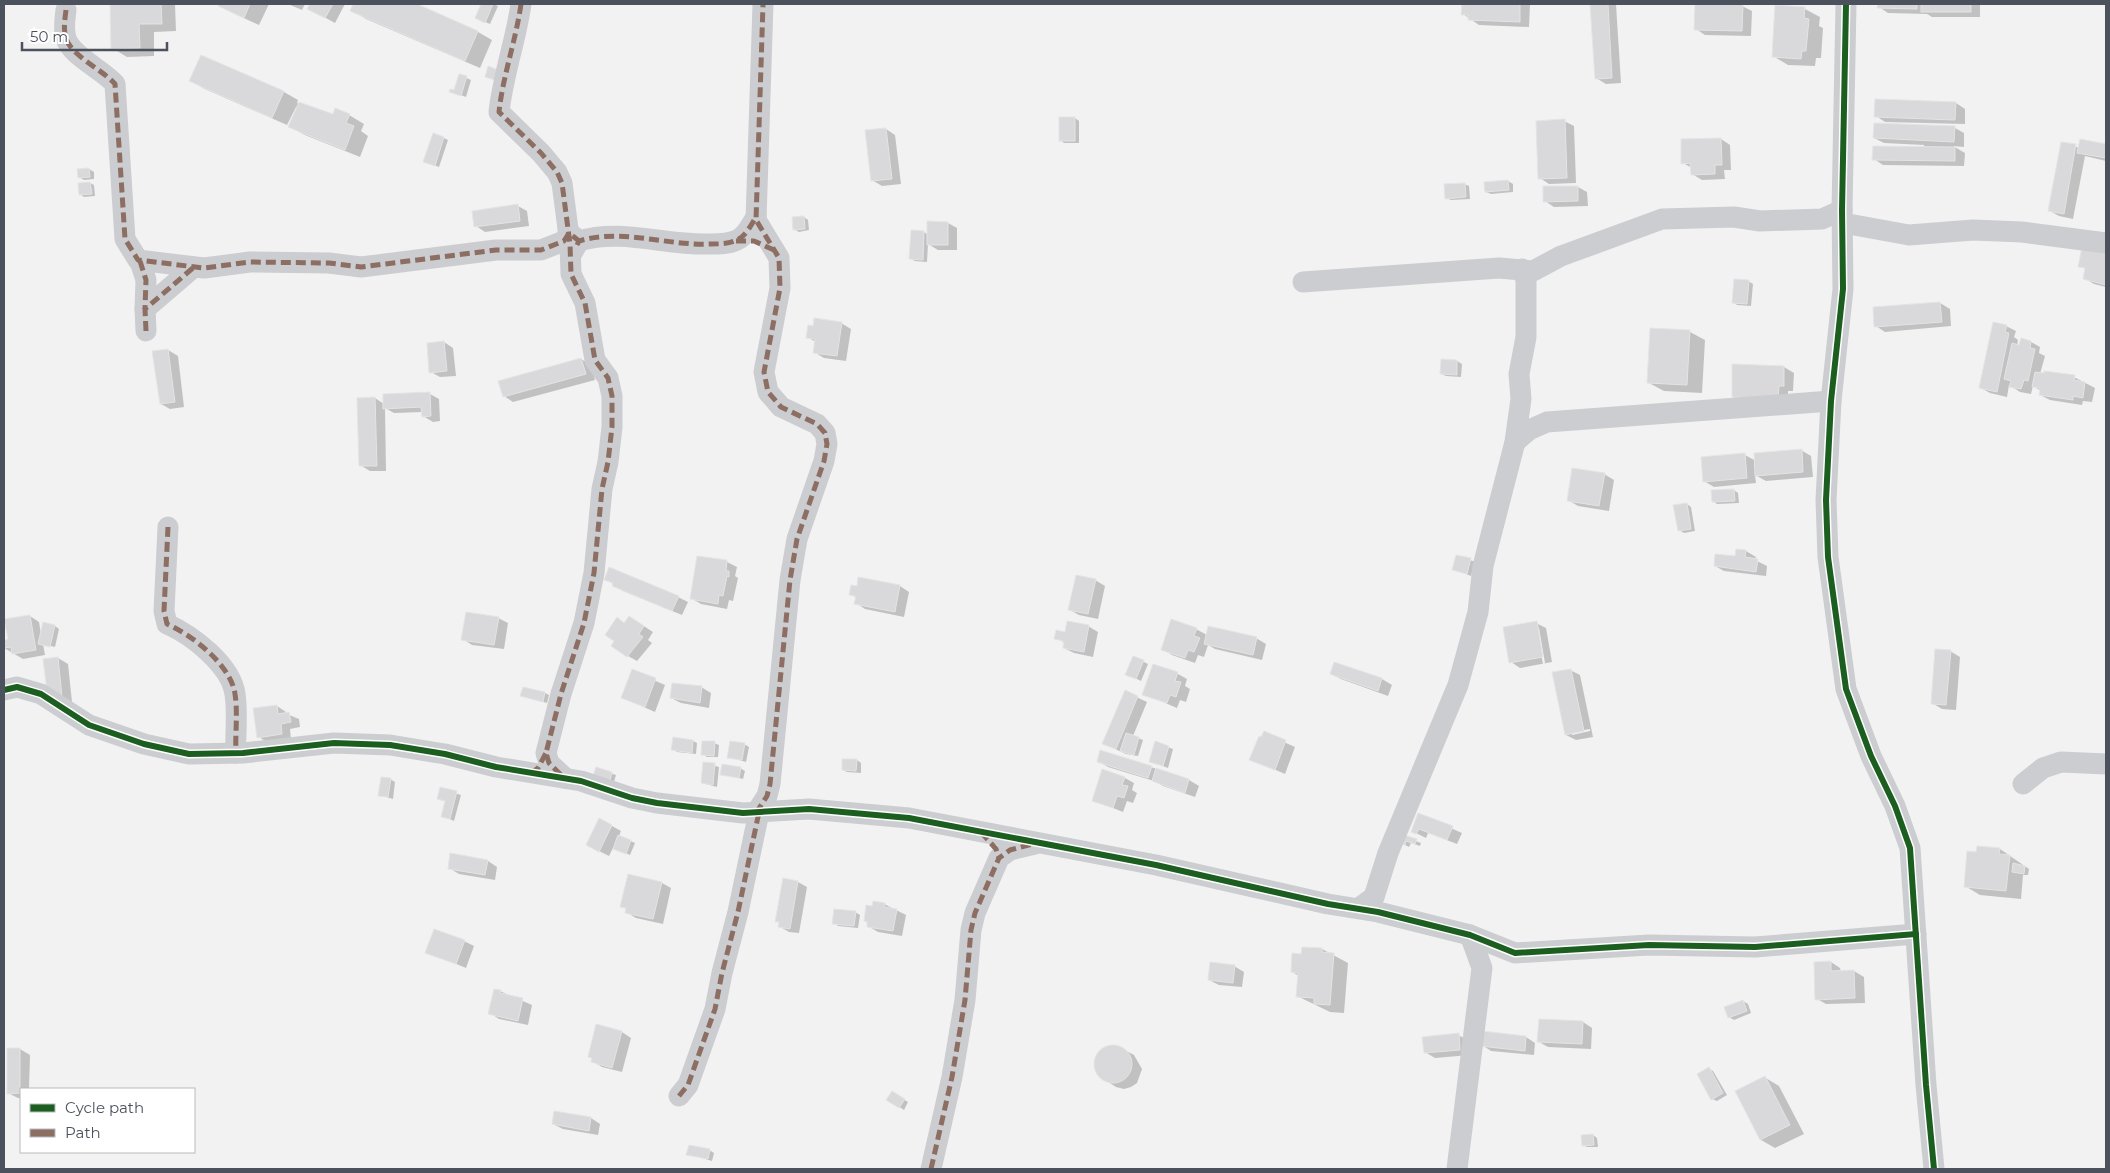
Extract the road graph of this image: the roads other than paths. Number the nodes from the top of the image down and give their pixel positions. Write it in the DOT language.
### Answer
graph roads {
  1 [pos="521,4"];
  2 [pos="763,4"];
  3 [pos="1846,4"];
  4 [pos="66,10"];
  5 [pos="756,217"];
  6 [pos="1842,217"];
  7 [pos="736,241"];
  8 [pos="573,243"];
  9 [pos="2106,243"];
  10 [pos="774,251"];
  11 [pos="140,261"];
  12 [pos="194,267"];
  13 [pos="1527,274"];
  14 [pos="1303,282"];
  15 [pos="145,309"];
  16 [pos="146,331"];
  17 [pos="1520,399"];
  18 [pos="1831,401"];
  19 [pos="1547,422"];
  20 [pos="1515,442"];
  21 [pos="168,527"];
  22 [pos="4,690"];
  23 [pos="236,753"];
  24 [pos="546,753"];
  25 [pos="2106,764"];
  26 [pos="531,773"];
  27 [pos="565,778"];
  28 [pos="2023,784"];
  29 [pos="765,808"];
  30 [pos="981,832"];
  31 [pos="1038,843"];
  32 [pos="999,858"];
  33 [pos="1370,905"];
  34 [pos="1916,934"];
  35 [pos="1470,935"];
  36 [pos="1515,953"];
  37 [pos="1482,968"];
  38 [pos="679,1096"];
  39 [pos="931,1169"];
  40 [pos="1457,1169"];
  41 [pos="1934,1169"];
  1 -- 8 [label="street"];
  2 -- 5 [label="street"];
  3 -- 6 [label="street"];
  4 -- 11 [label="street"];
  5 -- 7 [label="street"];
  5 -- 10 [label="street"];
  6 -- 9 [label="street"];
  6 -- 13 [label="street"];
  6 -- 18 [label="street"];
  7 -- 8 [label="street"];
  7 -- 10 [label="street"];
  8 -- 12 [label="street"];
  8 -- 24 [label="street"];
  10 -- 29 [label="street"];
  11 -- 12 [label="street"];
  11 -- 15 [label="street"];
  12 -- 15 [label="street"];
  13 -- 14 [label="street"];
  13 -- 17 [label="street"];
  15 -- 16 [label="street"];
  17 -- 19 [label="street"];
  17 -- 20 [label="street"];
  18 -- 19 [label="street"];
  18 -- 34 [label="street"];
  19 -- 20 [label="street"];
  20 -- 33 [label="street"];
  21 -- 23 [label="street"];
  22 -- 23 [label="street"];
  23 -- 26 [label="street"];
  24 -- 26 [label="street"];
  24 -- 27 [label="street"];
  25 -- 28 [label="street"];
  26 -- 27 [label="street"];
  27 -- 29 [label="street"];
  29 -- 30 [label="street"];
  29 -- 38 [label="street"];
  30 -- 31 [label="street"];
  30 -- 32 [label="street"];
  31 -- 32 [label="street"];
  31 -- 33 [label="street"];
  32 -- 39 [label="street"];
  33 -- 35 [label="street"];
  34 -- 36 [label="street"];
  34 -- 41 [label="street"];
  35 -- 36 [label="street"];
  35 -- 37 [label="street"];
  36 -- 37 [label="street"];
  37 -- 40 [label="street"];
}
